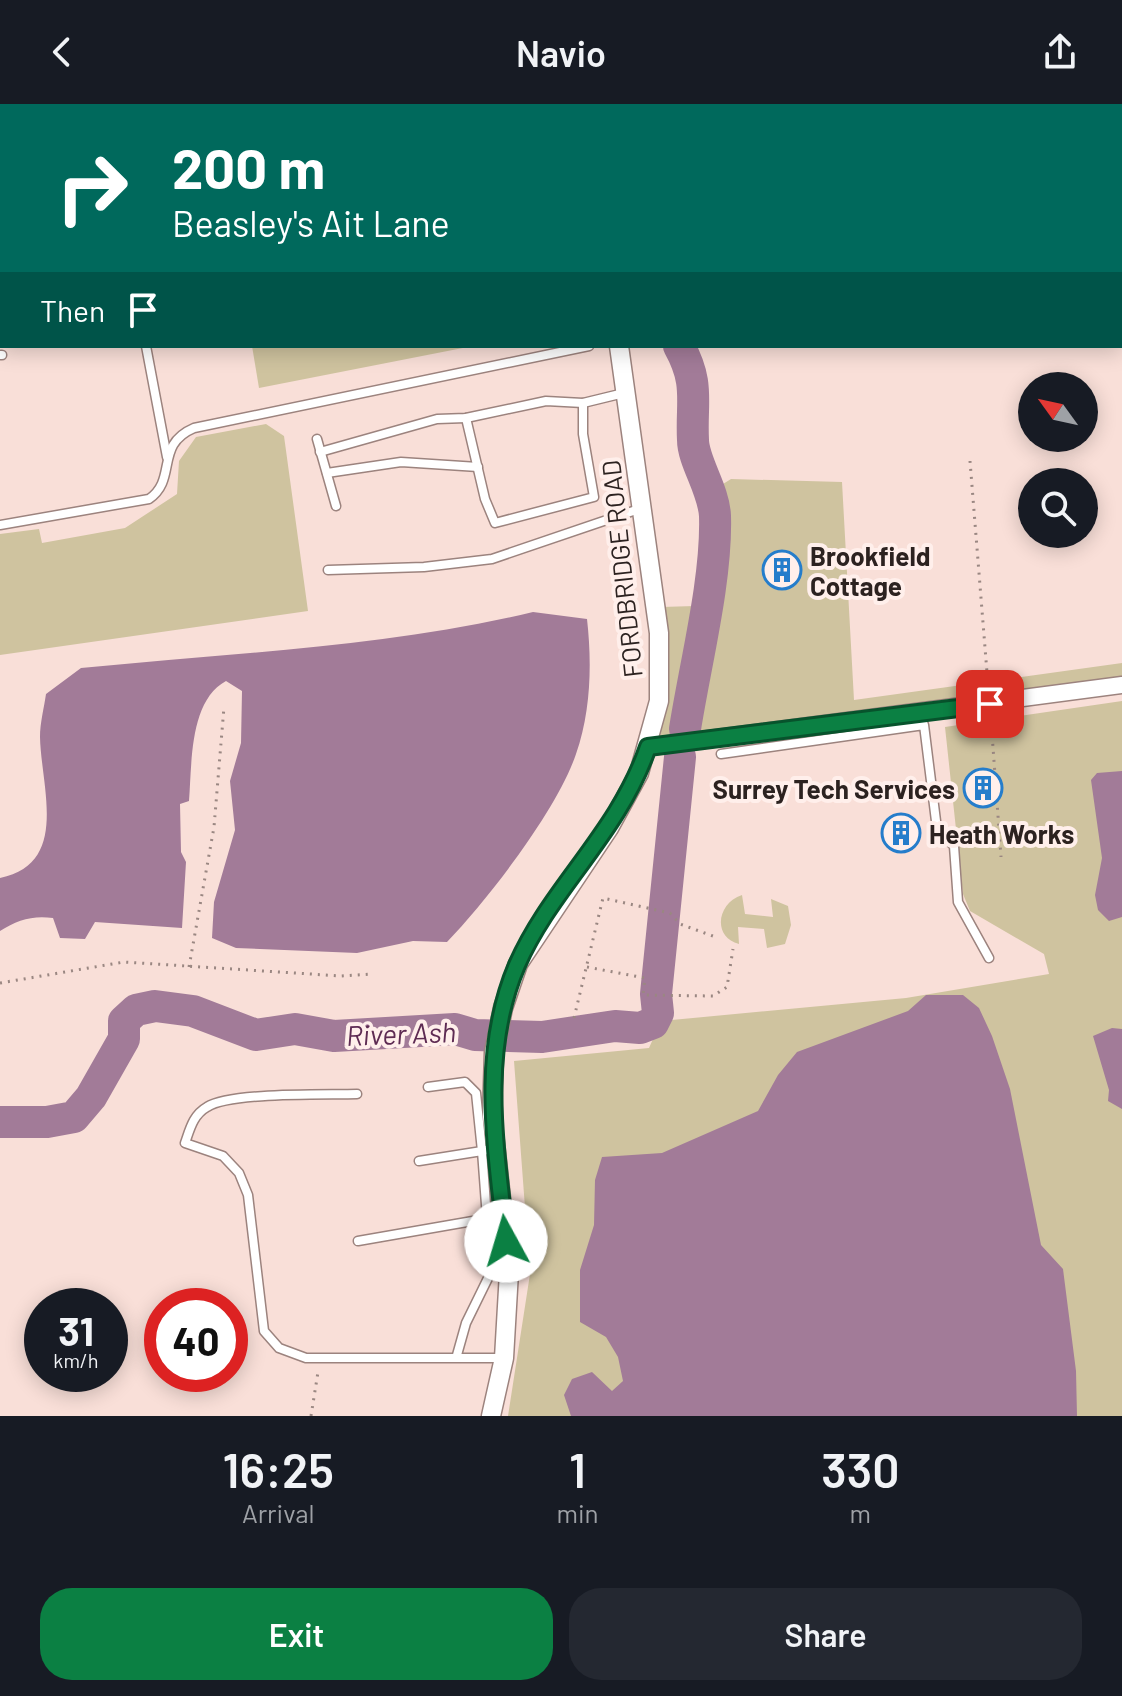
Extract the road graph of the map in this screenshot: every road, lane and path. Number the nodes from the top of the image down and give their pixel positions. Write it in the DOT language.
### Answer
graph roads {
  1 [pos="146,348"];
  2 [pos="579,348"];
  3 [pos="619,348"];
  4 [pos="627,392"];
  5 [pos="583,403"];
  6 [pos="466,418"];
  7 [pos="317,439"];
  8 [pos="320,452"];
  9 [pos="167,458"];
  10 [pos="970,461"];
  11 [pos="478,467"];
  12 [pos="327,473"];
  13 [pos="336,506"];
  14 [pos="643,507"];
  15 [pos="0,525"];
  16 [pos="328,570"];
  17 [pos="1122,685"];
  18 [pos="990,704"];
  19 [pos="224,707"];
  20 [pos="648,747"];
  21 [pos="721,754"];
  22 [pos="1001,857"];
  23 [pos="713,936"];
  24 [pos="733,949"];
  25 [pos="989,958"];
  26 [pos="189,967"];
  27 [pos="587,967"];
  28 [pos="372,974"];
  29 [pos="0,983"];
  30 [pos="574,1018"];
  31 [pos="428,1087"];
  32 [pos="357,1094"];
  33 [pos="489,1150"];
  34 [pos="419,1161"];
  35 [pos="490,1218"];
  36 [pos="358,1241"];
  37 [pos="457,1355"];
  38 [pos="320,1358"];
  39 [pos="504,1358"];
  40 [pos="311,1416"];
  41 [pos="491,1416"];
  1 -- 9 [label="lane"];
  2 -- 9 [label="lane"];
  3 -- 4 [label="street, FORDBRIDGE ROAD"];
  4 -- 5 [label="lane"];
  4 -- 14 [label="street, FORDBRIDGE ROAD"];
  5 -- 6 [label="lane"];
  5 -- 11 [label="lane"];
  6 -- 8 [label="lane"];
  6 -- 11 [label="lane"];
  7 -- 8 [label="lane"];
  8 -- 12 [label="lane"];
  9 -- 15 [label="lane"];
  10 -- 18 [label="path"];
  11 -- 12 [label="lane"];
  12 -- 13 [label="lane"];
  14 -- 16 [label="lane"];
  14 -- 20 [label="street, FORDBRIDGE ROAD"];
  17 -- 18 [label="street"];
  18 -- 20 [label="street"];
  18 -- 22 [label="path"];
  19 -- 26 [label="path"];
  20 -- 33 [label="street, FORDBRIDGE ROAD"];
  21 -- 25 [label="lane"];
  23 -- 27 [label="path"];
  24 -- 27 [label="path"];
  26 -- 28 [label="path"];
  26 -- 29 [label="path"];
  27 -- 30 [label="path"];
  31 -- 33 [label="lane"];
  32 -- 38 [label="lane"];
  33 -- 34 [label="lane"];
  33 -- 35 [label="lane"];
  33 -- 39 [label="street, FORDBRIDGE ROAD"];
  35 -- 36 [label="lane"];
  35 -- 37 [label="lane"];
  37 -- 38 [label="lane"];
  37 -- 39 [label="lane"];
  38 -- 40 [label="path"];
  39 -- 41 [label="street, FORDBRIDGE ROAD"];
}
